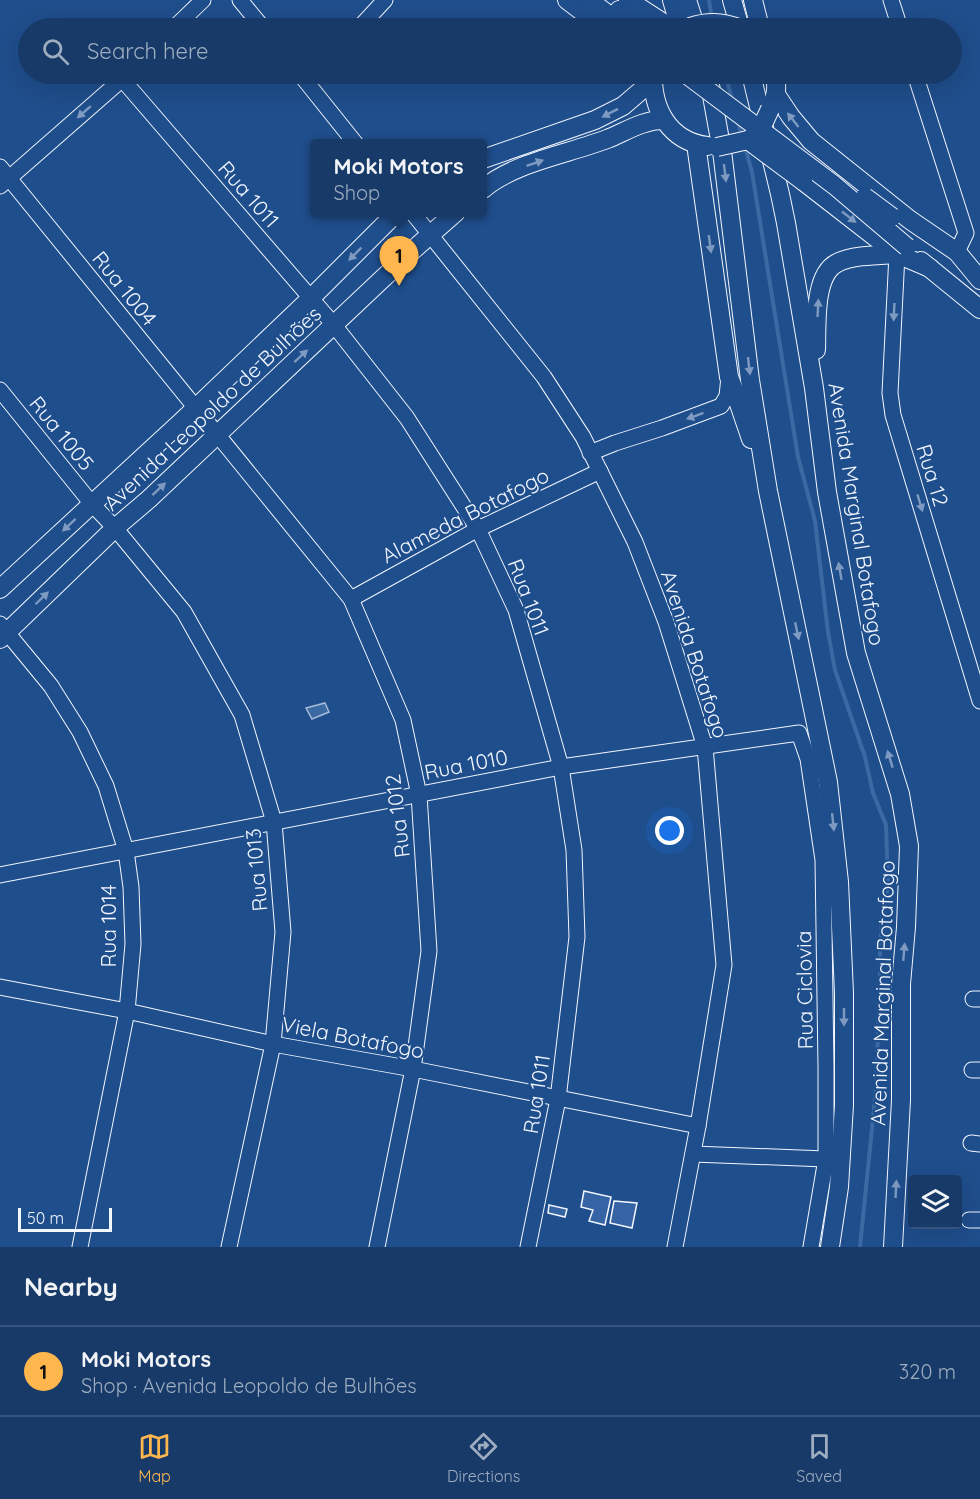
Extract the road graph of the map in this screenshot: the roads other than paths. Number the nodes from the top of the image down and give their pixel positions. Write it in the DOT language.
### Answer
graph roads {
  1 [pos="203,0"];
  2 [pos="240,0"];
  3 [pos="385,0"];
  4 [pos="567,0"];
  5 [pos="588,0"];
  6 [pos="606,0"];
  7 [pos="672,0"];
  8 [pos="687,0"];
  9 [pos="732,0"];
  10 [pos="753,0"];
  11 [pos="891,0"];
  12 [pos="632,1"];
  13 [pos="184,18"];
  14 [pos="255,18"];
  15 [pos="368,18"];
  16 [pos="591,18"];
  17 [pos="612,18"];
  18 [pos="630,18"];
  19 [pos="657,18"];
  20 [pos="679,18"];
  21 [pos="687,18"];
  22 [pos="736,18"];
  23 [pos="758,18"];
  24 [pos="897,18"];
  25 [pos="115,84"];
  26 [pos="132,84"];
  27 [pos="313,84"];
  28 [pos="647,84"];
  29 [pos="654,84"];
  30 [pos="699,84"];
  31 [pos="710,84"];
  32 [pos="716,84"];
  33 [pos="753,84"];
  34 [pos="777,84"];
  35 [pos="918,84"];
  36 [pos="773,103"];
  37 [pos="663,120"];
  38 [pos="352,139"];
  39 [pos="748,140"];
  40 [pos="696,144"];
  41 [pos="487,158"];
  42 [pos="3,177"];
  43 [pos="487,186"];
  44 [pos="393,217"];
  45 [pos="416,217"];
  46 [pos="451,217"];
  47 [pos="431,234"];
  48 [pos="902,250"];
  49 [pos="957,252"];
  50 [pos="980,280"];
  51 [pos="311,298"];
  52 [pos="980,309"];
  53 [pos="334,326"];
  54 [pos="729,377"];
  55 [pos="814,388"];
  56 [pos="0,390"];
  57 [pos="196,407"];
  58 [pos="216,435"];
  59 [pos="591,453"];
  60 [pos="600,471"];
  61 [pos="768,491"];
  62 [pos="92,504"];
  63 [pos="116,528"];
  64 [pos="478,529"];
  65 [pos="0,589"];
  66 [pos="351,598"];
  67 [pos="2,632"];
  68 [pos="980,701"];
  69 [pos="800,733"];
  70 [pos="705,747"];
  71 [pos="561,767"];
  72 [pos="419,795"];
  73 [pos="274,822"];
  74 [pos="126,851"];
  75 [pos="0,875"];
  76 [pos="0,987"];
  77 [pos="127,1011"];
  78 [pos="273,1044"];
  79 [pos="413,1069"];
  80 [pos="558,1100"];
  81 [pos="698,1126"];
  82 [pos="693,1154"];
  83 [pos="826,1159"];
  84 [pos="80,1247"];
  85 [pos="229,1247"];
  86 [pos="377,1247"];
  87 [pos="528,1247"];
  88 [pos="675,1247"];
  89 [pos="811,1247"];
  90 [pos="830,1247"];
  91 [pos="893,1247"];
  1 -- 13 [label="street"];
  2 -- 14 [label="street"];
  3 -- 15 [label="street"];
  4 -- 16 [label="main road"];
  5 -- 17 [label="main road"];
  6 -- 18 [label="main road"];
  7 -- 20 [label="main road"];
  8 -- 21 [label="main road"];
  9 -- 22 [label="main road"];
  10 -- 23 [label="main road"];
  11 -- 24 [label="street"];
  12 -- 19 [label="main road"];
  25 -- 42 [label="street, one-way"];
  26 -- 51 [label="street, Rua 1011"];
  27 -- 38 [label="street"];
  28 -- 41 [label="main road, one-way"];
  29 -- 37 [label="main road"];
  30 -- 48 [label="main road, bridge"];
  31 -- 61 [label="main road, Avenida Marginal Botafogo, one-way"];
  32 -- 50 [label="main road, bridge"];
  33 -- 55 [label="main road, Avenida Marginal Botafogo"];
  34 -- 36 [label="main road"];
  35 -- 49 [label="street"];
  36 -- 39 [label="main road, bridge"];
  49 -- 36 [label="main road, one-way"];
  37 -- 40 [label="main road"];
  43 -- 37 [label="main road, one-way"];
  39 -- 40 [label="main road, bridge"];
  39 -- 48 [label="main road, one-way, bridge"];
  40 -- 54 [label="main road, one-way"];
  42 -- 57 [label="street, Rua 1004"];
  44 -- 51 [label="main road, Avenida Leopoldo de Bulhões, one-way"];
  45 -- 47 [label="street, Avenida Botafogo"];
  46 -- 47 [label="main road, Avenida Leopoldo de Bulhões"];
  47 -- 53 [label="main road, Avenida Leopoldo de Bulhões"];
  47 -- 59 [label="street, Avenida Botafogo"];
  48 -- 52 [label="main road"];
  55 -- 48 [label="main road, one-way"];
  48 -- 68 [label="street, Rua 12, one-way"];
  49 -- 50 [label="main road"];
  51 -- 53 [label="street, Rua 1011"];
  51 -- 57 [label="main road, Avenida Leopoldo de Bulhões"];
  58 -- 53 [label="main road, Avenida Leopoldo de Bulhões, one-way"];
  53 -- 64 [label="street, Rua 1011"];
  54 -- 59 [label="street, one-way"];
  54 -- 61 [label="main road"];
  91 -- 55 [label="main road, Avenida Marginal Botafogo, one-way"];
  56 -- 62 [label="street, Rua 1005"];
  57 -- 58 [label="street, Rua 1004"];
  57 -- 62 [label="main road, Avenida Leopoldo de Bulhões"];
  63 -- 58 [label="main road, Avenida Leopoldo de Bulhões, one-way"];
  58 -- 66 [label="street, Rua 1012"];
  59 -- 60 [label="street, Avenida Botafogo"];
  60 -- 64 [label="street, Alameda Botafogo"];
  60 -- 70 [label="street, Avenida Botafogo"];
  61 -- 90 [label="main road, Avenida Marginal Botafogo, one-way"];
  62 -- 63 [label="street, Rua 1005"];
  62 -- 65 [label="main road, Avenida Leopoldo de Bulhões, one-way"];
  67 -- 63 [label="main road, Avenida Leopoldo de Bulhões, one-way"];
  63 -- 73 [label="street, Rua 1013"];
  64 -- 66 [label="street, Alameda Botafogo"];
  64 -- 71 [label="street, Rua 1011"];
  66 -- 72 [label="street, Rua 1012"];
  67 -- 74 [label="street, Rua 1014"];
  69 -- 70 [label="street, Rua 1010"];
  69 -- 83 [label="street, Rua Ciclovia"];
  70 -- 71 [label="street, Rua 1010"];
  70 -- 81 [label="street, Avenida Botafogo"];
  71 -- 72 [label="street, Rua 1010"];
  71 -- 80 [label="street, Rua 1011"];
  72 -- 73 [label="street, Rua 1010"];
  72 -- 79 [label="street, Rua 1012"];
  73 -- 74 [label="street, Rua 1010"];
  73 -- 78 [label="street, Rua 1013"];
  74 -- 75 [label="street, Rua 1010"];
  74 -- 77 [label="street, Rua 1014"];
  76 -- 77 [label="street, Viela Botafogo"];
  77 -- 78 [label="street, Viela Botafogo"];
  77 -- 84 [label="street, Rua 1014"];
  78 -- 79 [label="street, Viela Botafogo"];
  78 -- 85 [label="street, Rua 1013"];
  79 -- 80 [label="street, Viela Botafogo"];
  79 -- 86 [label="street, Rua 1012"];
  80 -- 81 [label="street, Viela Botafogo"];
  80 -- 87 [label="street, Rua 1011"];
  81 -- 82 [label="street, Avenida Botafogo"];
  82 -- 83 [label="street"];
  82 -- 88 [label="street, Avenida Botafogo"];
  83 -- 89 [label="street, Rua Ciclovia"];
}
